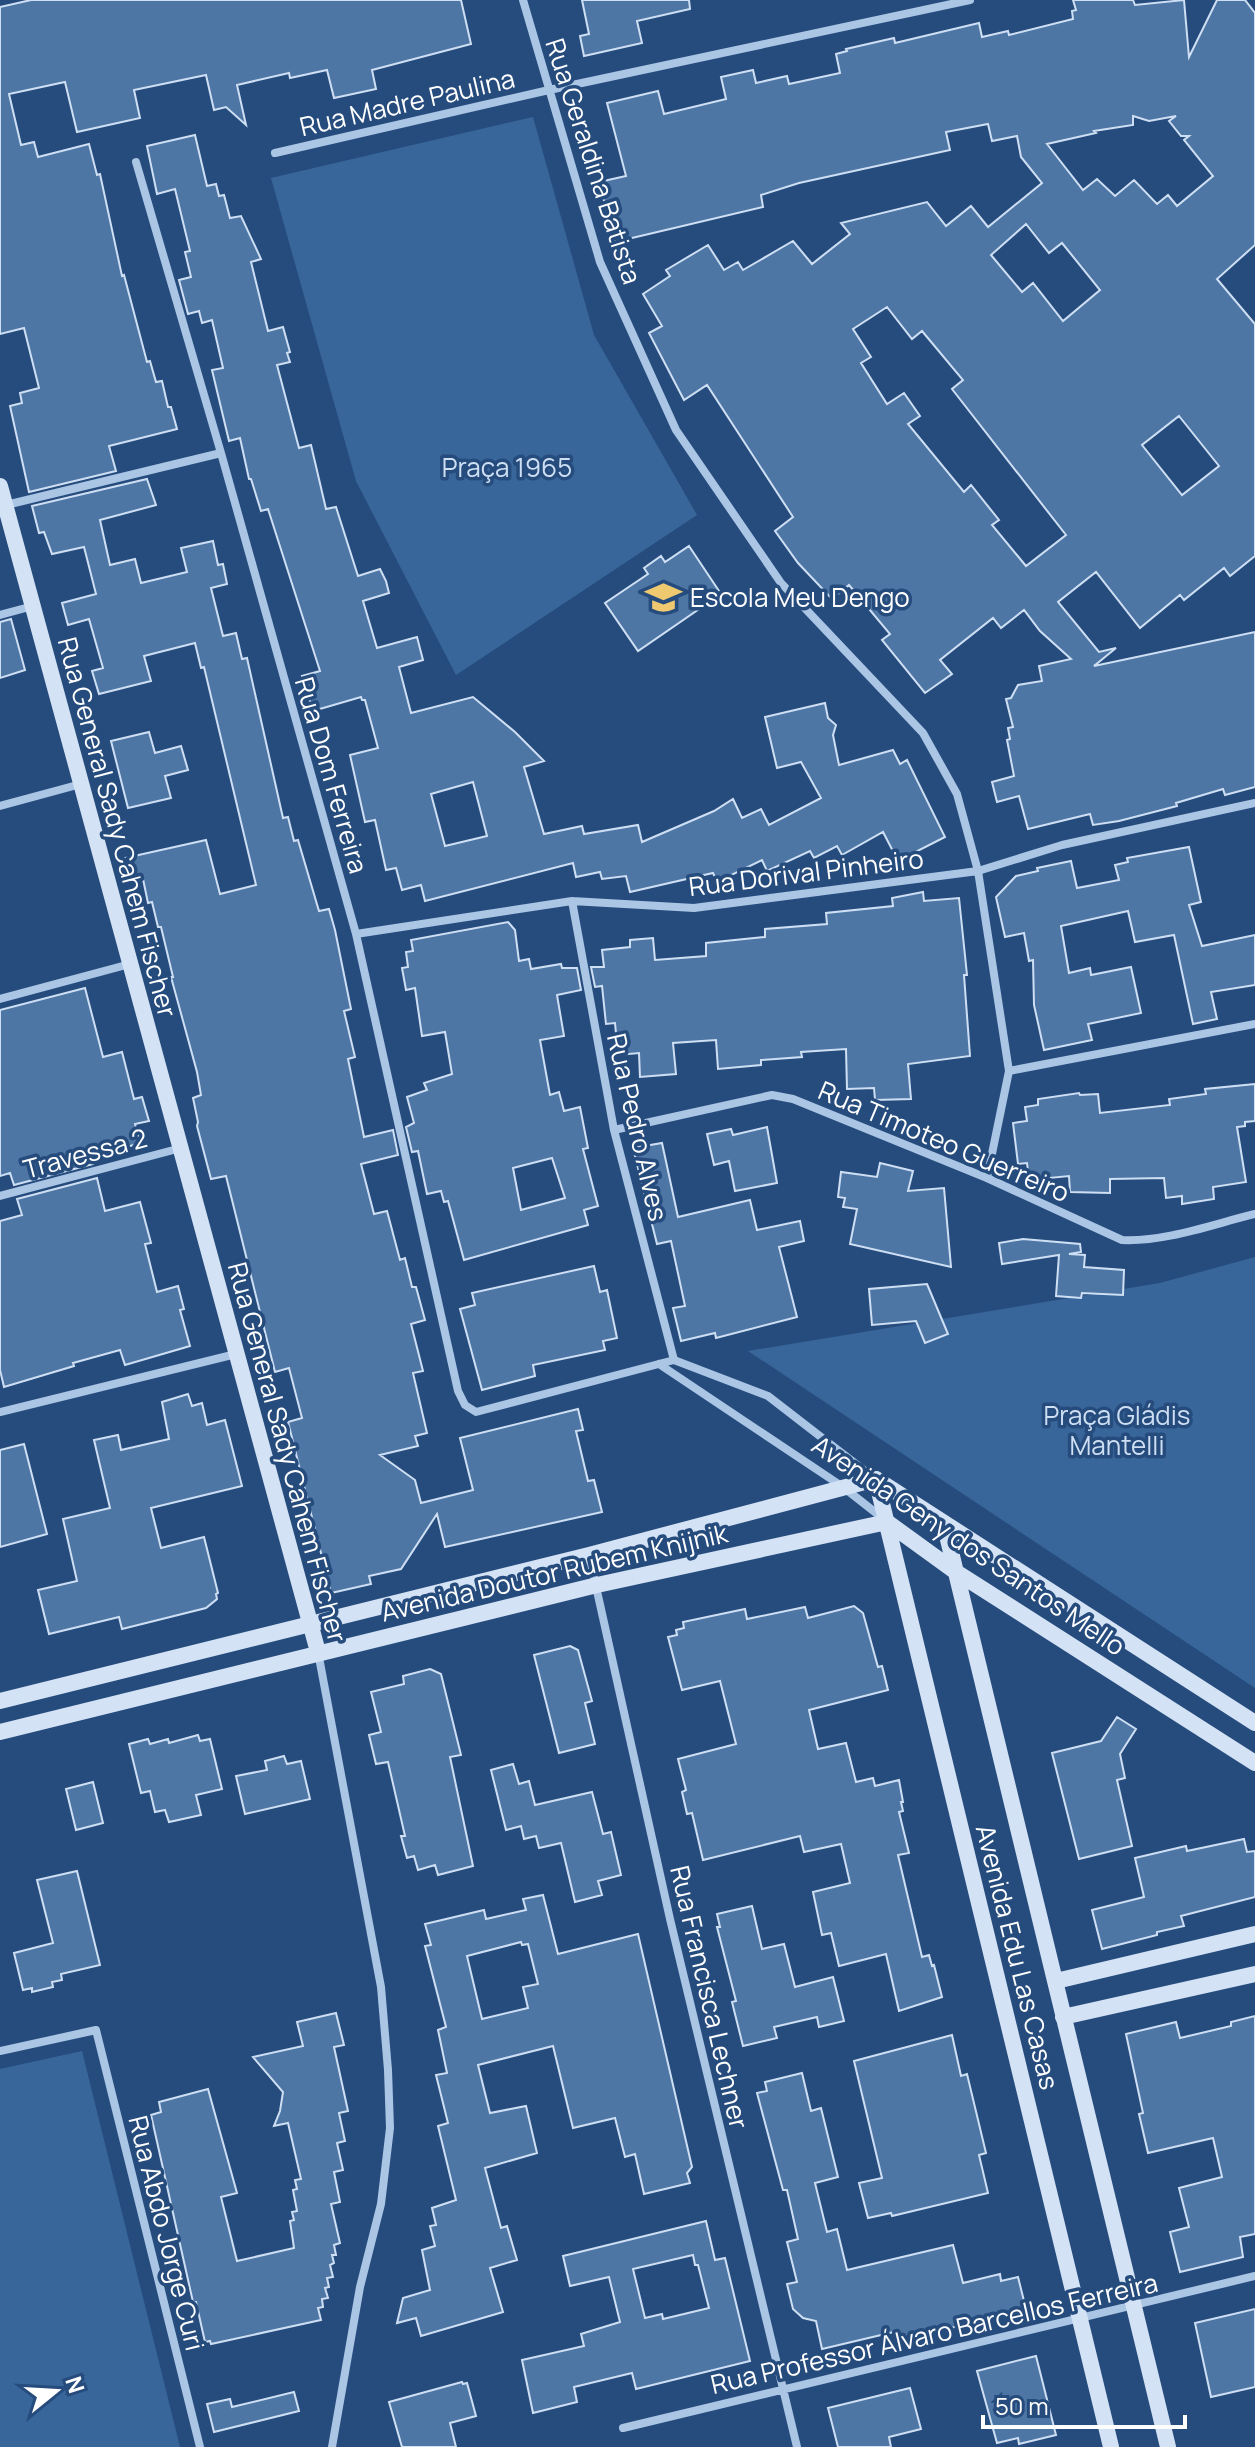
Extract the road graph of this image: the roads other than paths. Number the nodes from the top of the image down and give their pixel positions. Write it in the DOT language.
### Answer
graph roads {
  1 [pos="523,0"];
  2 [pos="970,0"];
  3 [pos="549,90"];
  4 [pos="275,153"];
  5 [pos="136,162"];
  6 [pos="221,453"];
  7 [pos="0,486"];
  8 [pos="5,505"];
  9 [pos="33,606"];
  10 [pos="0,615"];
  11 [pos="81,784"];
  12 [pos="1255,803"];
  13 [pos="0,806"];
  14 [pos="978,871"];
  15 [pos="572,901"];
  16 [pos="356,934"];
  17 [pos="130,964"];
  18 [pos="0,999"];
  19 [pos="1255,1024"];
  20 [pos="1009,1071"];
  21 [pos="614,1130"];
  22 [pos="181,1148"];
  23 [pos="987,1178"];
  24 [pos="0,1196"];
  25 [pos="1255,1214"];
  26 [pos="237,1354"];
  27 [pos="674,1360"];
  28 [pos="659,1364"];
  29 [pos="0,1412"];
  30 [pos="876,1479"];
  31 [pos="843,1487"];
  32 [pos="887,1522"];
  33 [pos="944,1523"];
  34 [pos="589,1555"];
  35 [pos="956,1572"];
  36 [pos="597,1585"];
  37 [pos="310,1623"];
  38 [pos="318,1652"];
  39 [pos="0,1701"];
  40 [pos="1255,1723"];
  41 [pos="0,1732"];
  42 [pos="1255,1763"];
  43 [pos="1255,1934"];
  44 [pos="1255,1974"];
  45 [pos="1056,1981"];
  46 [pos="1063,2017"];
  47 [pos="0,2051"];
  48 [pos="1255,2276"];
  49 [pos="1134,2306"];
  50 [pos="1081,2319"];
  51 [pos="782,2390"];
  52 [pos="623,2428"];
  53 [pos="200,2447"];
  54 [pos="332,2447"];
  55 [pos="797,2447"];
  56 [pos="1111,2447"];
  57 [pos="1168,2447"];
  1 -- 3 [label="street, Rua Geraldina Batista"];
  2 -- 3 [label="street, Rua Madre Paulina"];
  3 -- 4 [label="street, Rua Madre Paulina"];
  3 -- 14 [label="street, Rua Geraldina Batista"];
  5 -- 6 [label="street, Rua Dom Ferreira"];
  6 -- 8 [label="street"];
  6 -- 16 [label="street, Rua Dom Ferreira"];
  7 -- 8 [label="street, Rua General Sady Cahem Fischer"];
  8 -- 9 [label="street, Rua General Sady Cahem Fischer"];
  9 -- 10 [label="street"];
  9 -- 11 [label="street, Rua General Sady Cahem Fischer"];
  11 -- 13 [label="street"];
  11 -- 17 [label="street, Rua General Sady Cahem Fischer"];
  12 -- 14 [label="street, Rua Dorival Pinheiro"];
  14 -- 15 [label="street, Rua Dorival Pinheiro"];
  14 -- 20 [label="street, Rua Geraldina Batista"];
  15 -- 16 [label="street, Rua Dorival Pinheiro"];
  15 -- 21 [label="street, Rua Pedro Alves"];
  16 -- 28 [label="street, Rua Dom Ferreira"];
  17 -- 18 [label="street"];
  17 -- 22 [label="street, Rua General Sady Cahem Fischer"];
  19 -- 20 [label="street"];
  20 -- 23 [label="street, Rua Geraldina Batista"];
  21 -- 23 [label="street, Rua Timoteo Guerreiro"];
  21 -- 27 [label="street, Rua Pedro Alves"];
  22 -- 24 [label="street, Travessa 2"];
  22 -- 26 [label="street, Rua General Sady Cahem Fischer"];
  23 -- 25 [label="street, Rua Timoteo Guerreiro"];
  26 -- 29 [label="street"];
  26 -- 37 [label="street, Rua General Sady Cahem Fischer"];
  27 -- 28 [label="street"];
  27 -- 30 [label="street, Avenida Geny dos Santos Mello"];
  28 -- 31 [label="street, Avenida Geny dos Santos Mello"];
  30 -- 31 [label="street, Avenida Doutor Rubem Knijnik"];
  30 -- 32 [label="street, Avenida Edu Las Casas"];
  30 -- 33 [label="street, Avenida Geny dos Santos Mello"];
  31 -- 32 [label="street, Avenida Geny dos Santos Mello"];
  31 -- 34 [label="street, Avenida Doutor Rubem Knijnik"];
  32 -- 35 [label="street, Avenida Geny dos Santos Mello"];
  32 -- 36 [label="street, Avenida Doutor Rubem Knijnik"];
  32 -- 50 [label="street, Avenida Edu Las Casas"];
  33 -- 35 [label="street, Avenida Edu Las Casas"];
  33 -- 40 [label="street, Avenida Geny dos Santos Mello"];
  34 -- 36 [label="street, Rua Francisca Lechner"];
  34 -- 37 [label="street, Avenida Doutor Rubem Knijnik"];
  35 -- 42 [label="street, Avenida Geny dos Santos Mello"];
  35 -- 45 [label="street, Avenida Edu Las Casas"];
  36 -- 38 [label="street, Avenida Doutor Rubem Knijnik"];
  36 -- 51 [label="street, Rua Francisca Lechner"];
  37 -- 38 [label="street, Rua General Sady Cahem Fischer"];
  37 -- 39 [label="street, Avenida Doutor Rubem Knijnik"];
  38 -- 41 [label="street, Avenida Doutor Rubem Knijnik"];
  38 -- 54 [label="street, Rua General Sady Cahem Fischer"];
  43 -- 45 [label="street"];
  44 -- 46 [label="street"];
  45 -- 46 [label="street, Avenida Edu Las Casas"];
  46 -- 49 [label="street, Avenida Edu Las Casas"];
  47 -- 53 [label="street, Rua Abdo Jorge Curi"];
  48 -- 49 [label="street, Rua Professor Álvaro Barcellos Ferreira"];
  49 -- 50 [label="street, Rua Professor Álvaro Barcellos Ferreira"];
  49 -- 57 [label="street, Avenida Edu Las Casas"];
  50 -- 51 [label="street, Rua Professor Álvaro Barcellos Ferreira"];
  50 -- 56 [label="street, Avenida Edu Las Casas"];
  51 -- 52 [label="street, Rua Professor Álvaro Barcellos Ferreira"];
  51 -- 55 [label="street, Rua Francisca Lechner"];
}
